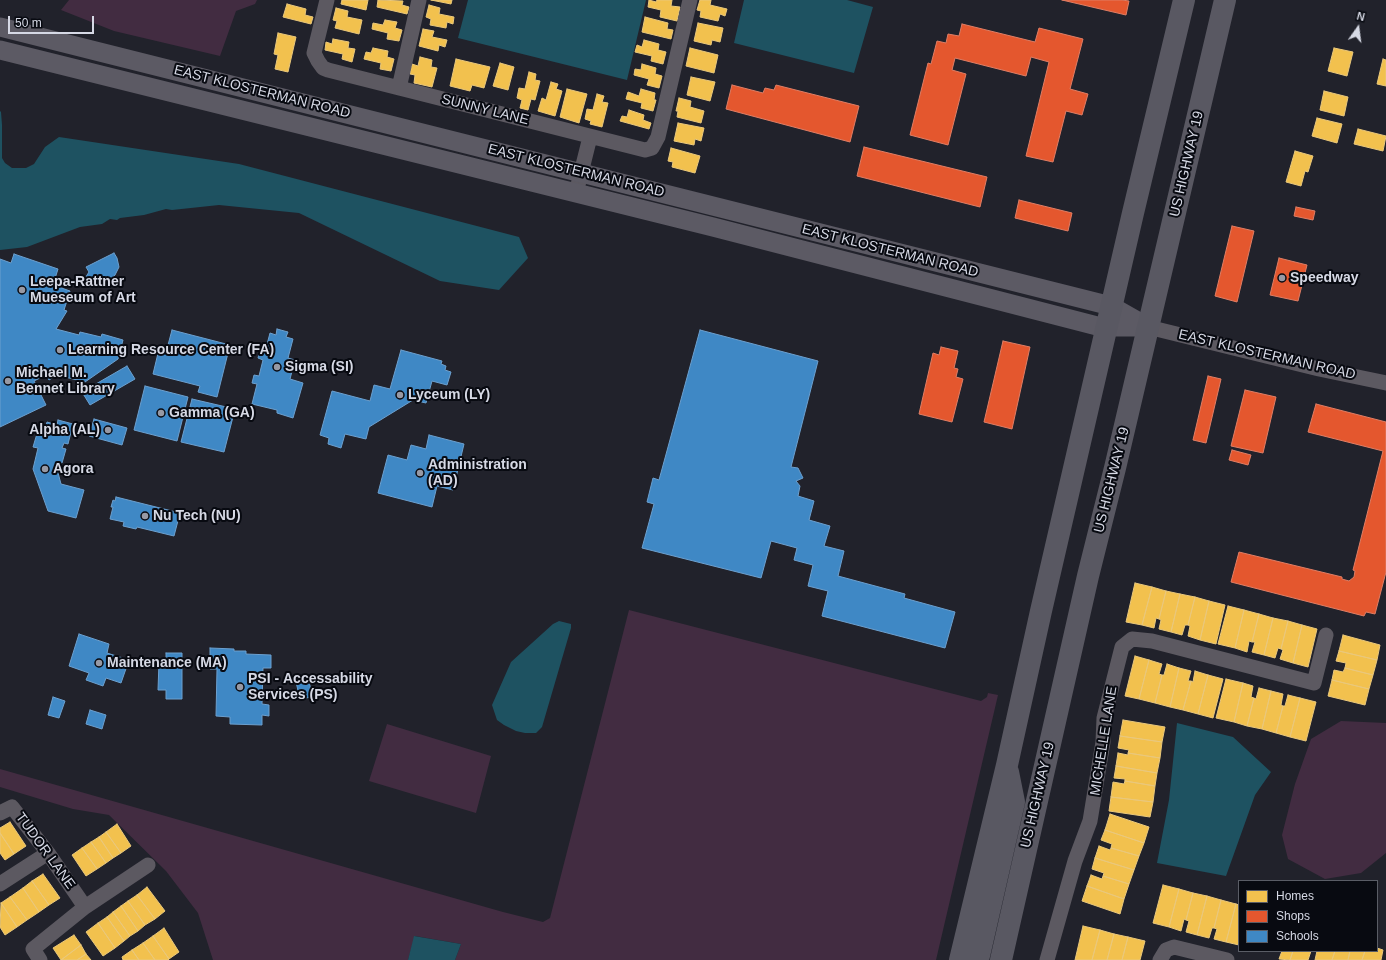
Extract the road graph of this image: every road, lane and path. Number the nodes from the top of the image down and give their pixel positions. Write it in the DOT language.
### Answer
graph roads {
  1 [pos="326,0"];
  2 [pos="419,0"];
  3 [pos="690,0"];
  4 [pos="1184,0"];
  5 [pos="1225,0"];
  6 [pos="0,26"];
  7 [pos="0,50"];
  8 [pos="399,88"];
  9 [pos="590,137"];
  10 [pos="582,172"];
  11 [pos="576,193"];
  12 [pos="1111,306"];
  13 [pos="1148,327"];
  14 [pos="1106,328"];
  15 [pos="1386,383"];
  16 [pos="1326,635"];
  17 [pos="1007,765"];
  18 [pos="0,813"];
  19 [pos="48,853"];
  20 [pos="148,865"];
  21 [pos="0,884"];
  22 [pos="85,907"];
  23 [pos="1163,955"];
  24 [pos="40,960"];
  25 [pos="960,960"];
  26 [pos="978,960"];
  27 [pos="1001,960"];
  28 [pos="1047,960"];
  29 [pos="1227,960"];
  1 -- 8 [label="street, SUNNY LANE"];
  2 -- 8 [label="street"];
  3 -- 9 [label="street, SUNNY LANE"];
  4 -- 12 [label="highway"];
  5 -- 13 [label="highway, US HIGHWAY 19"];
  6 -- 10 [label="main road, EAST KLOSTERMAN ROAD"];
  7 -- 11 [label="main road, EAST KLOSTERMAN ROAD"];
  8 -- 9 [label="street, SUNNY LANE"];
  9 -- 10 [label="street"];
  10 -- 11 [label="street"];
  10 -- 12 [label="main road, EAST KLOSTERMAN ROAD"];
  11 -- 14 [label="main road, EAST KLOSTERMAN ROAD"];
  12 -- 13 [label="main road, EAST KLOSTERMAN ROAD"];
  12 -- 14 [label="highway"];
  13 -- 14 [label="main road, EAST KLOSTERMAN ROAD"];
  13 -- 15 [label="street, EAST KLOSTERMAN ROAD"];
  13 -- 27 [label="highway, US HIGHWAY 19"];
  14 -- 17 [label="highway"];
  16 -- 28 [label="street, MICHELLE LANE"];
  17 -- 25 [label="highway"];
  17 -- 26 [label="highway"];
  18 -- 19 [label="street, TUDOR LANE"];
  19 -- 21 [label="street"];
  19 -- 22 [label="street, TUDOR LANE"];
  20 -- 22 [label="street"];
  22 -- 24 [label="street"];
  23 -- 29 [label="street"];
}
